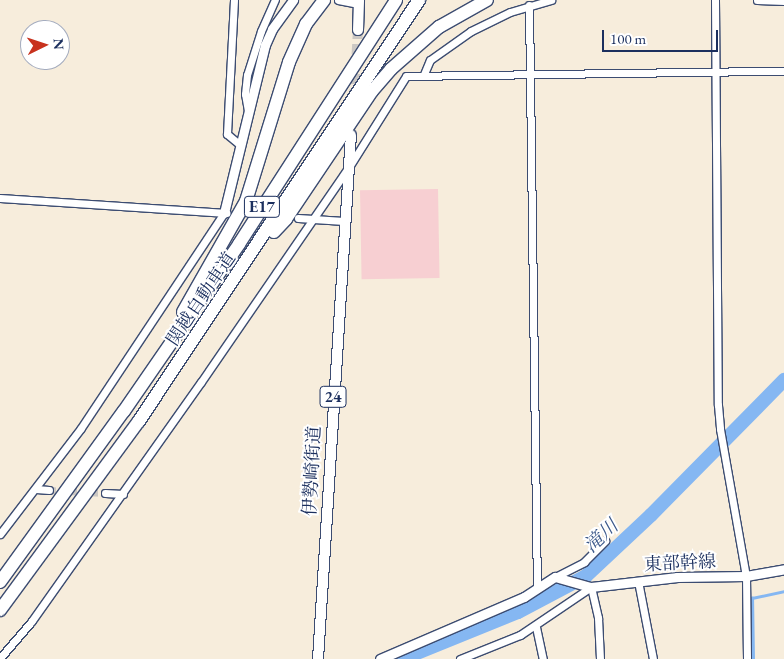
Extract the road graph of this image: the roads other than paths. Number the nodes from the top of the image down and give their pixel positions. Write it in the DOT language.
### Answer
graph roads {
  1 [pos="234,0"];
  2 [pos="275,0"];
  3 [pos="293,0"];
  4 [pos="324,0"];
  5 [pos="338,0"];
  6 [pos="396,0"];
  7 [pos="419,0"];
  8 [pos="487,0"];
  9 [pos="551,0"];
  10 [pos="715,0"];
  11 [pos="757,0"];
  12 [pos="784,1"];
  13 [pos="359,2"];
  14 [pos="529,5"];
  15 [pos="358,30"];
  16 [pos="784,71"];
  17 [pos="717,72"];
  18 [pos="531,73"];
  19 [pos="424,74"];
  20 [pos="248,112"];
  21 [pos="351,135"];
  22 [pos="240,145"];
  23 [pos="348,168"];
  24 [pos="0,198"];
  25 [pos="227,213"];
  26 [pos="298,218"];
  27 [pos="313,218"];
  28 [pos="344,221"];
  29 [pos="252,255"];
  30 [pos="124,411"];
  31 [pos="36,490"];
  32 [pos="49,490"];
  33 [pos="105,493"];
  34 [pos="122,494"];
  35 [pos="0,534"];
  36 [pos="605,541"];
  37 [pos="784,569"];
  38 [pos="746,576"];
  39 [pos="559,578"];
  40 [pos="638,581"];
  41 [pos="0,582"];
  42 [pos="591,587"];
  43 [pos="537,589"];
  44 [pos="0,610"];
  45 [pos="536,626"];
  46 [pos="0,658"];
  47 [pos="318,659"];
  48 [pos="380,659"];
  49 [pos="460,659"];
  50 [pos="543,659"];
  51 [pos="600,659"];
  52 [pos="653,659"];
  53 [pos="747,659"];
  1 -- 22 [label="street"];
  2 -- 20 [label="street"];
  3 -- 20 [label="street"];
  4 -- 30 [label="highway"];
  5 -- 13 [label="street"];
  6 -- 30 [label="highway, 関越自動車道 / E17"];
  7 -- 29 [label="highway, 関越自動車道 / E17"];
  8 -- 29 [label="highway"];
  9 -- 14 [label="street"];
  10 -- 17 [label="street"];
  11 -- 12 [label="street"];
  13 -- 15 [label="main road"];
  14 -- 18 [label="street"];
  14 -- 19 [label="street"];
  16 -- 17 [label="street"];
  17 -- 18 [label="street"];
  17 -- 38 [label="street"];
  18 -- 19 [label="street"];
  18 -- 43 [label="street"];
  19 -- 23 [label="street"];
  20 -- 22 [label="street"];
  21 -- 23 [label="main road, 伊勢崎街道 / 24"];
  22 -- 25 [label="street"];
  23 -- 27 [label="street"];
  23 -- 28 [label="main road, 伊勢崎街道 / 24"];
  24 -- 25 [label="street"];
  25 -- 31 [label="street"];
  26 -- 27 [label="street"];
  27 -- 28 [label="street"];
  27 -- 34 [label="street"];
  28 -- 47 [label="main road, 伊勢崎街道 / 24"];
  29 -- 44 [label="highway, 関越自動車道 / E17"];
  30 -- 41 [label="highway, 関越自動車道 / E17"];
  31 -- 32 [label="street"];
  31 -- 35 [label="street"];
  33 -- 34 [label="street"];
  34 -- 46 [label="street"];
  36 -- 39 [label="street"];
  37 -- 38 [label="street, 東部幹線"];
  38 -- 40 [label="street, 東部幹線"];
  38 -- 53 [label="street"];
  39 -- 42 [label="street, 東部幹線"];
  39 -- 43 [label="street"];
  40 -- 42 [label="street, 東部幹線"];
  40 -- 52 [label="street"];
  42 -- 45 [label="street"];
  42 -- 51 [label="street"];
  43 -- 48 [label="street"];
  45 -- 49 [label="street"];
  45 -- 50 [label="street"];
}
